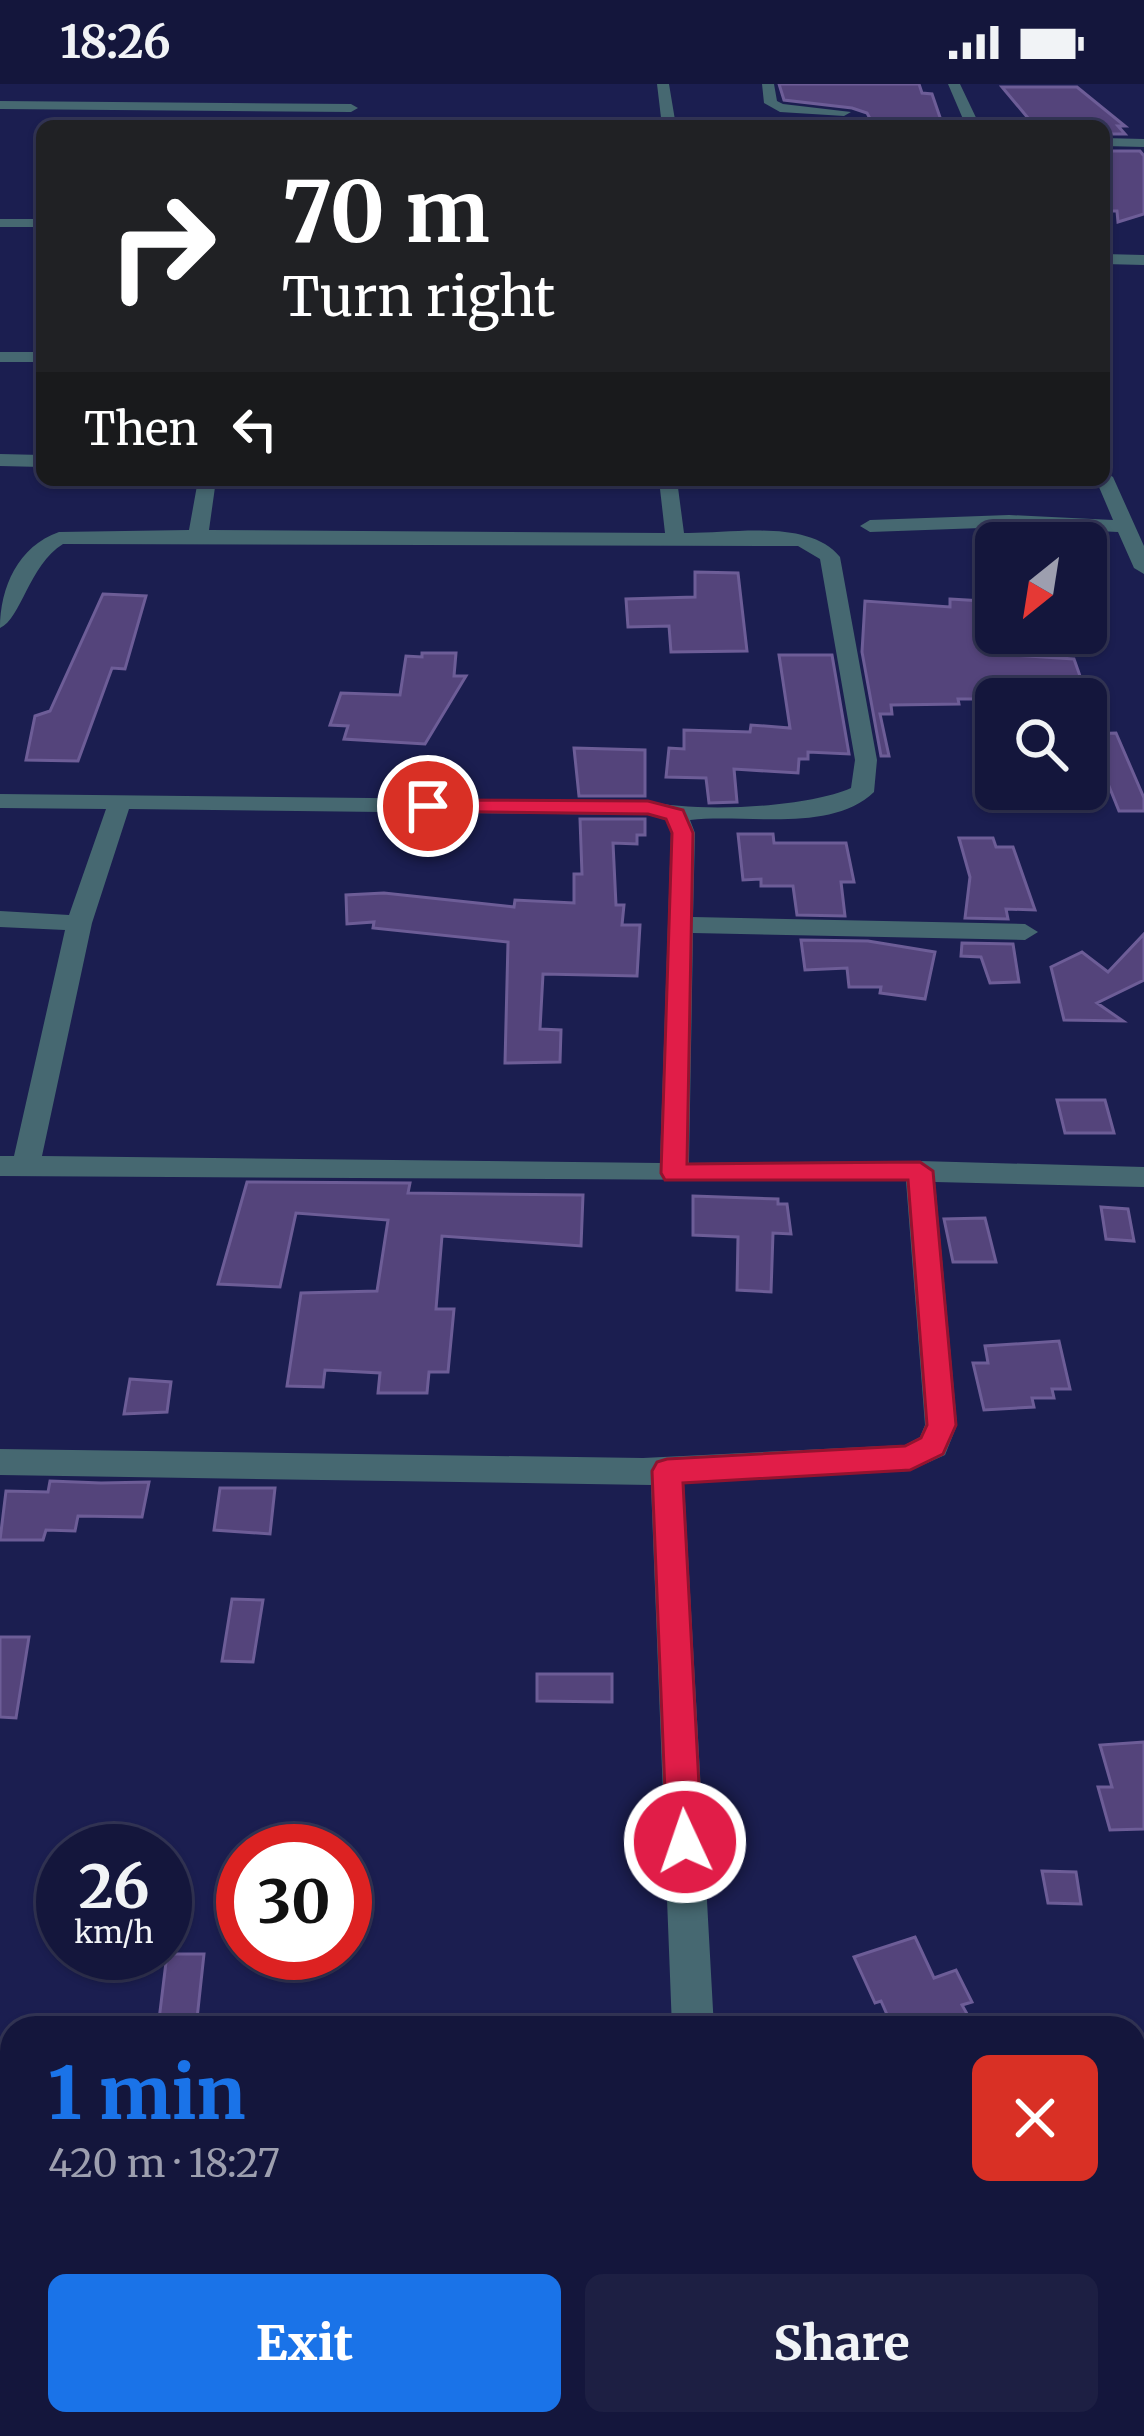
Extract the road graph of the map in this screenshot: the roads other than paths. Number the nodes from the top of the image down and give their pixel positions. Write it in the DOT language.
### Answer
graph roads {
  1 [pos="355,84"];
  2 [pos="663,84"];
  3 [pos="768,84"];
  4 [pos="954,84"];
  5 [pos="0,105"];
  6 [pos="352,108"];
  7 [pos="844,112"];
  8 [pos="348,120"];
  9 [pos="668,120"];
  10 [pos="970,120"];
  11 [pos="1110,142"];
  12 [pos="1144,143"];
  13 [pos="0,223"];
  14 [pos="36,223"];
  15 [pos="1110,259"];
  16 [pos="1144,260"];
  17 [pos="0,357"];
  18 [pos="36,357"];
  19 [pos="0,460"];
  20 [pos="36,461"];
  21 [pos="206,486"];
  22 [pos="669,486"];
  23 [pos="1108,486"];
  24 [pos="870,526"];
  25 [pos="1125,526"];
  26 [pos="198,536"];
  27 [pos="675,539"];
  28 [pos="1144,568"];
  29 [pos="0,622"];
  30 [pos="0,801"];
  31 [pos="118,804"];
  32 [pos="676,814"];
  33 [pos="0,919"];
  34 [pos="79,923"];
  35 [pos="680,925"];
  36 [pos="1025,932"];
  37 [pos="13,1166"];
  38 [pos="920,1171"];
  39 [pos="674,1173"];
  40 [pos="1144,1177"];
  41 [pos="0,1462"];
  42 [pos="667,1471"];
  43 [pos="693,2016"];
  1 -- 6 [label="street"];
  2 -- 9 [label="street"];
  3 -- 7 [label="street"];
  4 -- 10 [label="street"];
  5 -- 6 [label="street"];
  6 -- 8 [label="street"];
  11 -- 12 [label="street"];
  13 -- 14 [label="street"];
  15 -- 16 [label="street"];
  17 -- 18 [label="street"];
  19 -- 20 [label="street"];
  21 -- 26 [label="street"];
  22 -- 27 [label="street"];
  23 -- 25 [label="street"];
  24 -- 25 [label="street"];
  25 -- 28 [label="street"];
  26 -- 27 [label="street"];
  26 -- 29 [label="street"];
  27 -- 32 [label="street"];
  30 -- 31 [label="street"];
  31 -- 32 [label="street"];
  31 -- 34 [label="street"];
  32 -- 35 [label="street"];
  33 -- 34 [label="street"];
  34 -- 37 [label="street"];
  35 -- 36 [label="street"];
  35 -- 39 [label="street"];
  37 -- 39 [label="street"];
  38 -- 39 [label="street"];
  38 -- 40 [label="street"];
  38 -- 42 [label="street"];
  41 -- 42 [label="street"];
  42 -- 43 [label="street"];
}
